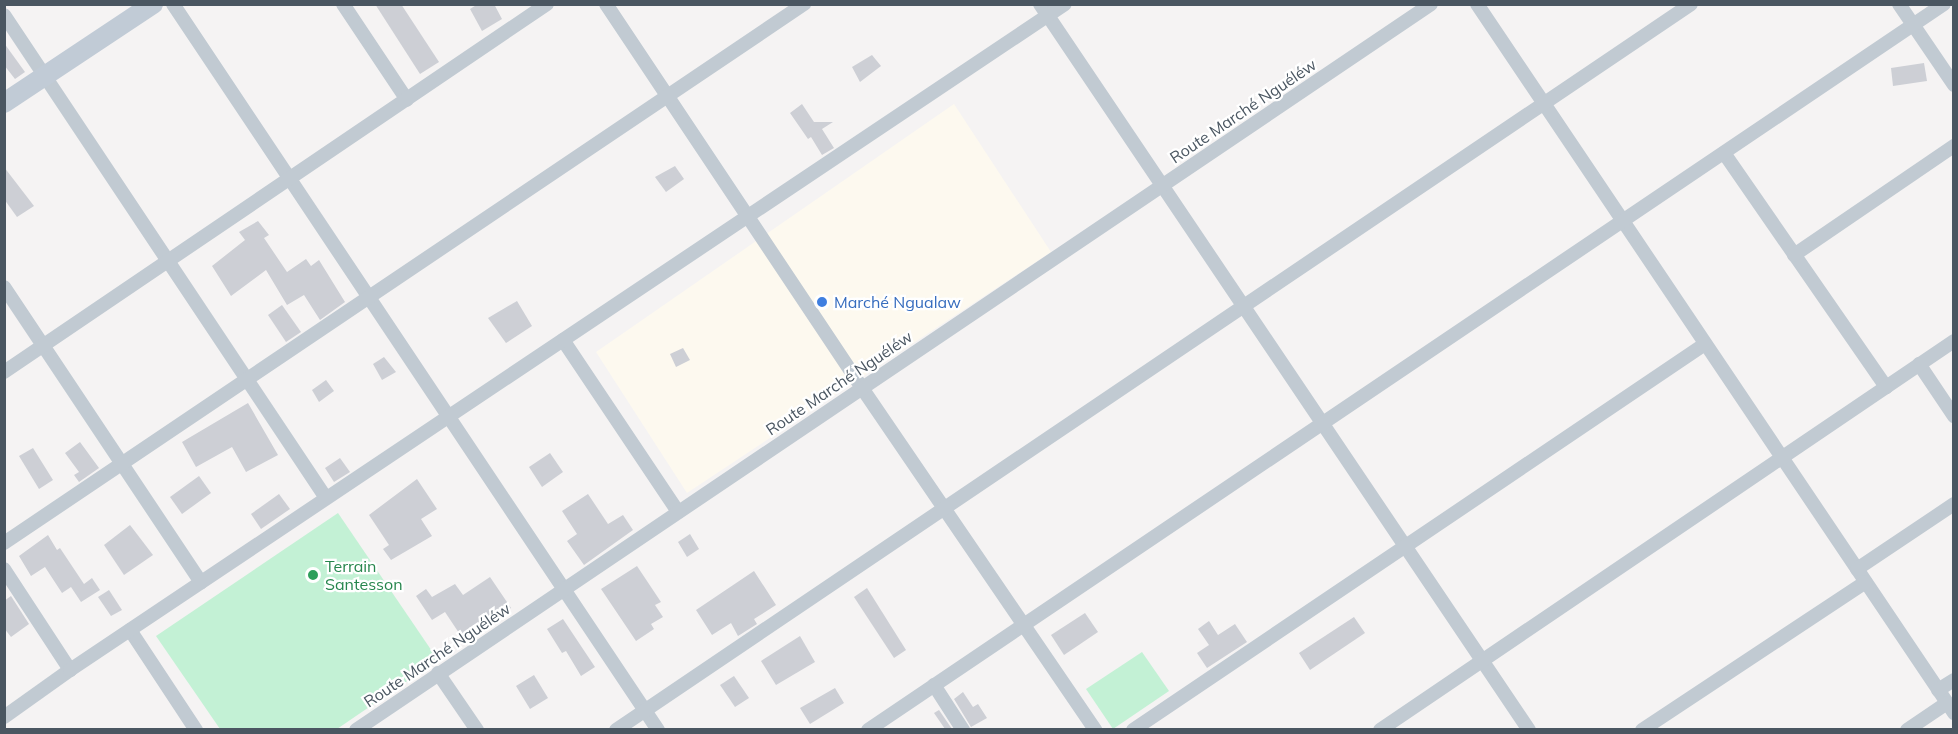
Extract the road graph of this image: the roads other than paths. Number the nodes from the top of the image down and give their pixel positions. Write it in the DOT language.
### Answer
graph roads {
  1 [pos="153,4"];
  2 [pos="173,4"];
  3 [pos="343,4"];
  4 [pos="547,4"];
  5 [pos="606,4"];
  6 [pos="804,4"];
  7 [pos="1065,4"];
  8 [pos="1431,4"];
  9 [pos="1477,4"];
  10 [pos="1691,4"];
  11 [pos="1899,4"];
  12 [pos="1944,4"];
  13 [pos="1044,10"];
  14 [pos="4,15"];
  15 [pos="1913,25"];
  16 [pos="45,76"];
  17 [pos="1953,85"];
  18 [pos="668,97"];
  19 [pos="407,100"];
  20 [pos="4,103"];
  21 [pos="1544,104"];
  22 [pos="1953,146"];
  23 [pos="1724,153"];
  24 [pos="290,179"];
  25 [pos="1162,186"];
  26 [pos="748,217"];
  27 [pos="1623,221"];
  28 [pos="1794,255"];
  29 [pos="168,261"];
  30 [pos="4,287"];
  31 [pos="370,298"];
  32 [pos="1244,307"];
  33 [pos="563,340"];
  34 [pos="1953,341"];
  35 [pos="1705,344"];
  36 [pos="43,345"];
  37 [pos="1919,364"];
  38 [pos="4,372"];
  39 [pos="247,380"];
  40 [pos="1886,387"];
  41 [pos="862,388"];
  42 [pos="449,416"];
  43 [pos="1953,416"];
  44 [pos="1322,424"];
  45 [pos="1782,457"];
  46 [pos="122,464"];
  47 [pos="326,498"];
  48 [pos="1953,504"];
  49 [pos="944,508"];
  50 [pos="678,512"];
  51 [pos="4,543"];
  52 [pos="1405,546"];
  53 [pos="4,569"];
  54 [pos="1857,569"];
  55 [pos="201,582"];
  56 [pos="1866,582"];
  57 [pos="564,589"];
  58 [pos="1024,625"];
  59 [pos="130,630"];
  60 [pos="1482,660"];
  61 [pos="70,670"];
  62 [pos="438,673"];
  63 [pos="1953,680"];
  64 [pos="934,685"];
  65 [pos="1938,690"];
  66 [pos="1950,708"];
  67 [pos="645,710"];
  68 [pos="4,717"];
  69 [pos="196,729"];
  70 [pos="357,729"];
  71 [pos="477,729"];
  72 [pos="616,729"];
  73 [pos="658,729"];
  74 [pos="868,729"];
  75 [pos="963,729"];
  76 [pos="1095,729"];
  77 [pos="1133,729"];
  78 [pos="1380,729"];
  79 [pos="1529,729"];
  80 [pos="1642,729"];
  81 [pos="1907,729"];
  1 -- 16 [label="main road"];
  2 -- 24 [label="street"];
  3 -- 19 [label="street"];
  4 -- 19 [label="street"];
  5 -- 18 [label="street"];
  6 -- 18 [label="street"];
  7 -- 13 [label="street"];
  8 -- 25 [label="street, Route Marché Nguéléw"];
  9 -- 21 [label="street"];
  10 -- 21 [label="street"];
  11 -- 15 [label="street"];
  12 -- 15 [label="street"];
  13 -- 25 [label="street"];
  13 -- 26 [label="street"];
  14 -- 16 [label="street"];
  15 -- 17 [label="street"];
  15 -- 23 [label="street"];
  16 -- 20 [label="main road"];
  16 -- 29 [label="street"];
  18 -- 26 [label="street"];
  18 -- 31 [label="street"];
  19 -- 24 [label="street"];
  21 -- 27 [label="street"];
  21 -- 32 [label="street"];
  22 -- 28 [label="street"];
  23 -- 27 [label="street"];
  23 -- 28 [label="street"];
  24 -- 29 [label="street"];
  24 -- 31 [label="street"];
  25 -- 32 [label="street"];
  25 -- 41 [label="street, Route Marché Nguéléw"];
  26 -- 33 [label="street"];
  26 -- 41 [label="street"];
  27 -- 35 [label="street"];
  27 -- 44 [label="street"];
  28 -- 40 [label="street"];
  29 -- 36 [label="street"];
  29 -- 39 [label="street"];
  30 -- 36 [label="street"];
  31 -- 39 [label="street"];
  31 -- 42 [label="street"];
  32 -- 44 [label="street"];
  32 -- 49 [label="street"];
  33 -- 42 [label="street"];
  33 -- 50 [label="street"];
  34 -- 37 [label="street"];
  35 -- 45 [label="street"];
  35 -- 52 [label="street"];
  36 -- 38 [label="street"];
  36 -- 46 [label="street"];
  37 -- 40 [label="street"];
  37 -- 43 [label="street"];
  39 -- 46 [label="street"];
  39 -- 47 [label="street"];
  40 -- 45 [label="street"];
  41 -- 49 [label="street"];
  41 -- 50 [label="street, Route Marché Nguéléw"];
  42 -- 47 [label="street"];
  42 -- 57 [label="street"];
  44 -- 52 [label="street"];
  44 -- 58 [label="street"];
  45 -- 54 [label="street"];
  45 -- 60 [label="street"];
  46 -- 51 [label="street"];
  46 -- 55 [label="street"];
  47 -- 55 [label="street"];
  48 -- 54 [label="street"];
  49 -- 58 [label="street"];
  49 -- 67 [label="street"];
  50 -- 57 [label="street, Route Marché Nguéléw"];
  52 -- 60 [label="street"];
  52 -- 77 [label="street"];
  53 -- 61 [label="street"];
  54 -- 56 [label="street"];
  55 -- 59 [label="street"];
  56 -- 65 [label="street"];
  56 -- 80 [label="street"];
  57 -- 62 [label="street, Route Marché Nguéléw"];
  57 -- 67 [label="street"];
  58 -- 64 [label="street"];
  58 -- 76 [label="street"];
  59 -- 61 [label="street"];
  59 -- 69 [label="street"];
  60 -- 78 [label="street"];
  60 -- 79 [label="street"];
  61 -- 68 [label="street"];
  62 -- 70 [label="street, Route Marché Nguéléw"];
  62 -- 71 [label="street"];
  63 -- 65 [label="street"];
  64 -- 74 [label="street"];
  64 -- 75 [label="street"];
  65 -- 66 [label="street"];
  66 -- 81 [label="street"];
  67 -- 72 [label="street"];
  67 -- 73 [label="street"];
}
